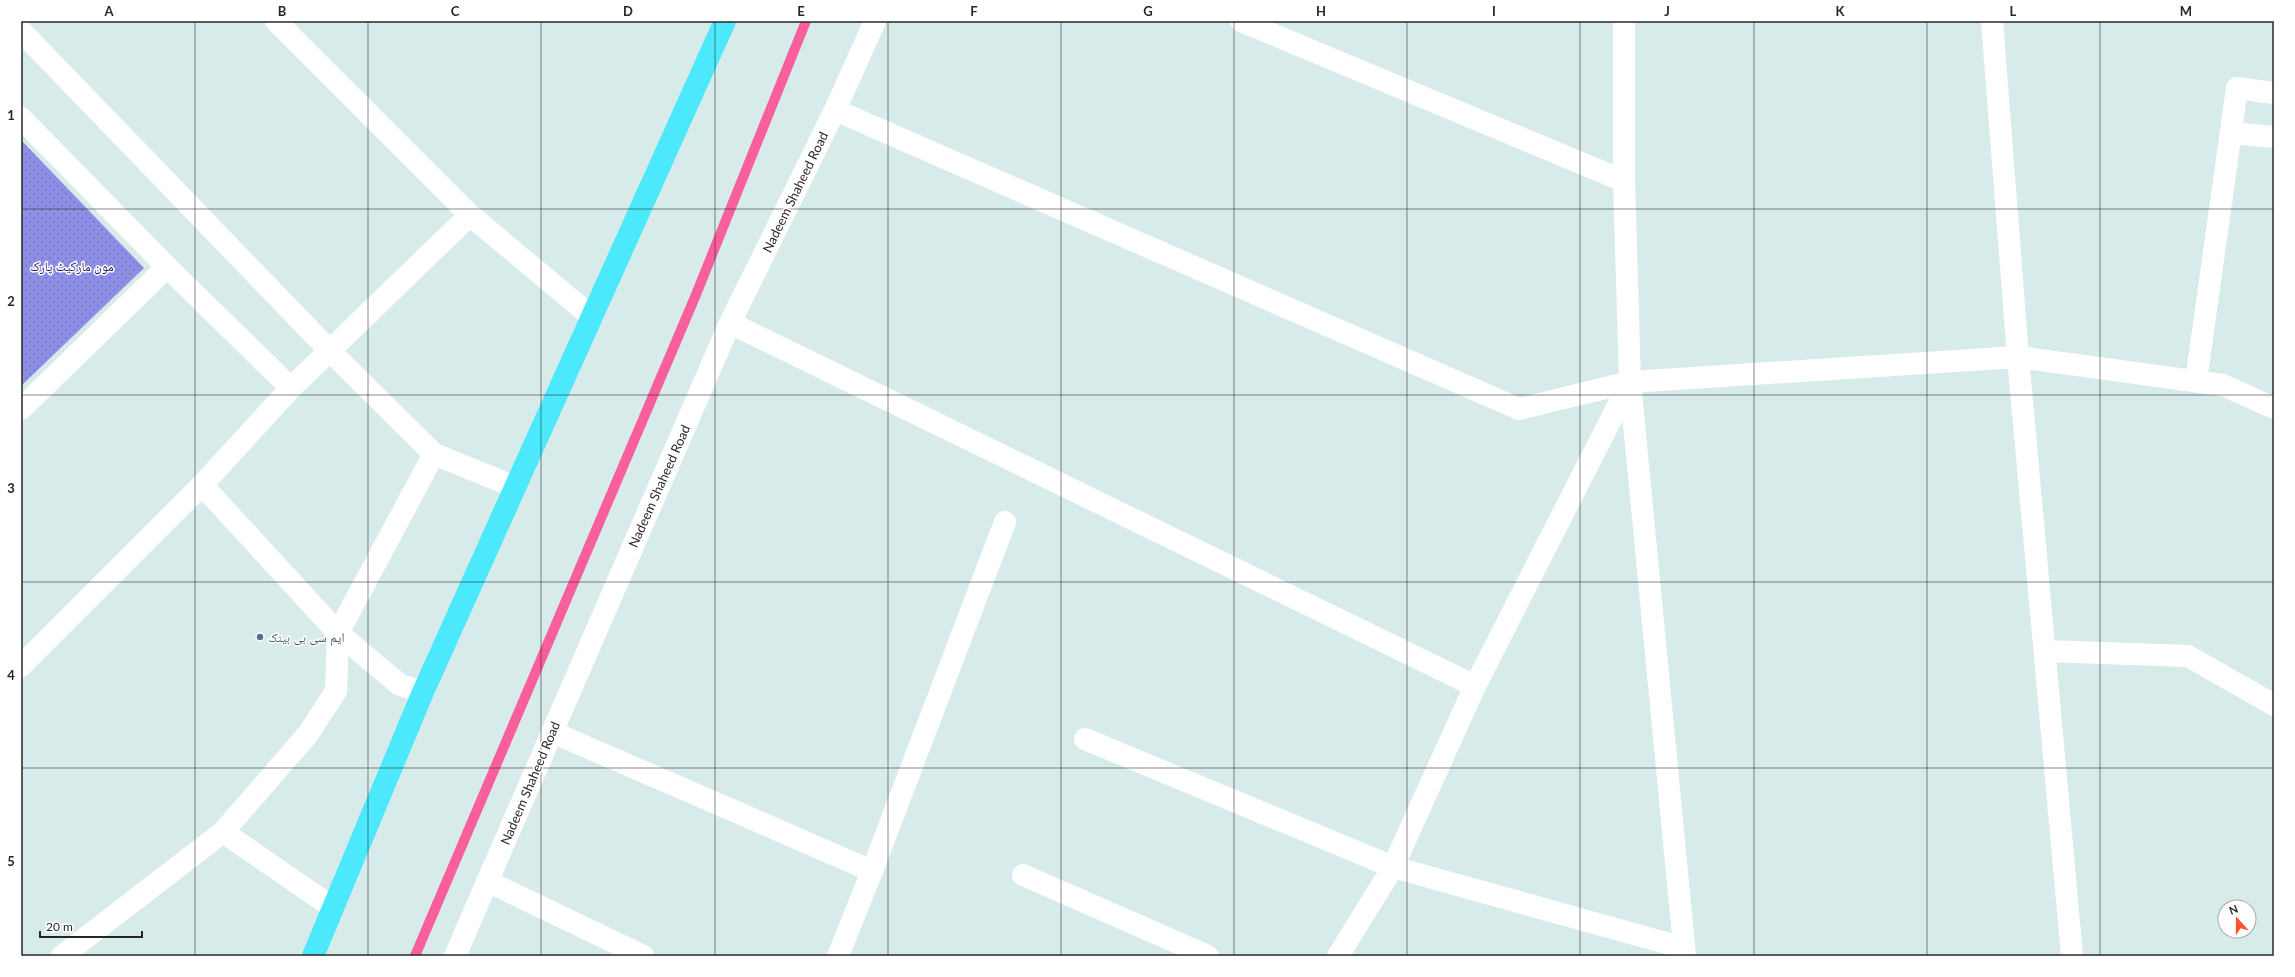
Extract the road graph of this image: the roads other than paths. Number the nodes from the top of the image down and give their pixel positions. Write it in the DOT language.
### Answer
graph roads {
  1 [pos="276,21"];
  2 [pos="725,21"];
  3 [pos="875,21"];
  4 [pos="1241,21"];
  5 [pos="1624,21"];
  6 [pos="1992,21"];
  7 [pos="21,31"];
  8 [pos="2274,93"];
  9 [pos="835,110"];
  10 [pos="21,118"];
  11 [pos="2231,133"];
  12 [pos="2274,137"];
  13 [pos="1624,181"];
  14 [pos="470,215"];
  15 [pos="167,267"];
  16 [pos="592,317"];
  17 [pos="730,323"];
  18 [pos="330,351"];
  19 [pos="2018,357"];
  20 [pos="2196,381"];
  21 [pos="1630,382"];
  22 [pos="291,388"];
  23 [pos="2274,408"];
  24 [pos="21,409"];
  25 [pos="434,454"];
  26 [pos="202,485"];
  27 [pos="515,487"];
  28 [pos="1005,522"];
  29 [pos="338,633"];
  30 [pos="2046,650"];
  31 [pos="21,666"];
  32 [pos="1475,686"];
  33 [pos="424,692"];
  34 [pos="2274,705"];
  35 [pos="552,732"];
  36 [pos="1085,739"];
  37 [pos="223,832"];
  38 [pos="1393,867"];
  39 [pos="872,871"];
  40 [pos="1023,875"];
  41 [pos="487,881"];
  42 [pos="332,907"];
  43 [pos="1685,952"];
  44 [pos="62,956"];
  45 [pos="313,956"];
  46 [pos="455,956"];
  47 [pos="643,956"];
  48 [pos="838,956"];
  49 [pos="1208,956"];
  50 [pos="1338,956"];
  51 [pos="2072,956"];
  1 -- 14 [label="street"];
  2 -- 16 [label="main road"];
  3 -- 9 [label="street, Nadeem Shaheed Road"];
  4 -- 13 [label="street"];
  5 -- 13 [label="street"];
  6 -- 19 [label="street"];
  7 -- 18 [label="street"];
  8 -- 11 [label="street"];
  9 -- 17 [label="street, Nadeem Shaheed Road"];
  9 -- 21 [label="street"];
  10 -- 15 [label="street"];
  11 -- 12 [label="street"];
  11 -- 20 [label="street"];
  13 -- 21 [label="street"];
  14 -- 16 [label="street"];
  14 -- 18 [label="street"];
  15 -- 22 [label="street"];
  15 -- 24 [label="street"];
  16 -- 27 [label="main road"];
  17 -- 32 [label="street"];
  17 -- 35 [label="street, Nadeem Shaheed Road"];
  18 -- 22 [label="street"];
  18 -- 25 [label="street"];
  19 -- 20 [label="street"];
  19 -- 21 [label="street"];
  19 -- 30 [label="street"];
  20 -- 23 [label="street"];
  21 -- 32 [label="street"];
  21 -- 43 [label="street"];
  22 -- 26 [label="street"];
  25 -- 27 [label="street"];
  25 -- 29 [label="street"];
  26 -- 29 [label="street"];
  26 -- 31 [label="street"];
  27 -- 33 [label="main road"];
  28 -- 39 [label="street"];
  29 -- 33 [label="street"];
  29 -- 37 [label="street"];
  30 -- 34 [label="street"];
  30 -- 51 [label="street"];
  32 -- 38 [label="street"];
  33 -- 42 [label="main road"];
  35 -- 39 [label="street"];
  35 -- 41 [label="street, Nadeem Shaheed Road"];
  36 -- 38 [label="street"];
  37 -- 42 [label="street"];
  37 -- 44 [label="street"];
  38 -- 43 [label="street"];
  38 -- 50 [label="street"];
  39 -- 48 [label="street"];
  40 -- 49 [label="street"];
  41 -- 46 [label="street, Nadeem Shaheed Road"];
  41 -- 47 [label="street"];
  42 -- 45 [label="main road"];
}
